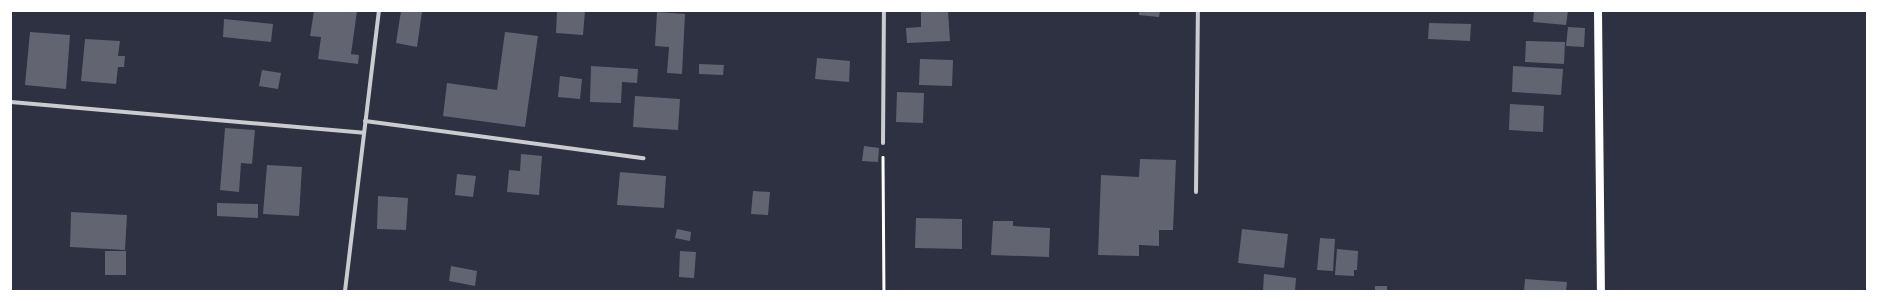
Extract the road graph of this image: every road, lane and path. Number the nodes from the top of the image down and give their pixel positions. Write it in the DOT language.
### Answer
graph roads {
  1 [pos="379,11"];
  2 [pos="884,11"];
  3 [pos="1198,11"];
  4 [pos="1598,11"];
  5 [pos="11,102"];
  6 [pos="365,121"];
  7 [pos="364,133"];
  8 [pos="882,143"];
  9 [pos="644,158"];
  10 [pos="1196,192"];
  11 [pos="345,291"];
  12 [pos="884,291"];
  13 [pos="1601,291"];
  1 -- 6 [label="street"];
  2 -- 8 [label="street"];
  3 -- 10 [label="street"];
  4 -- 13 [label="main road"];
  5 -- 7 [label="street"];
  6 -- 7 [label="street"];
  6 -- 9 [label="street"];
  7 -- 11 [label="street"];
  8 -- 12 [label="path"];
}
